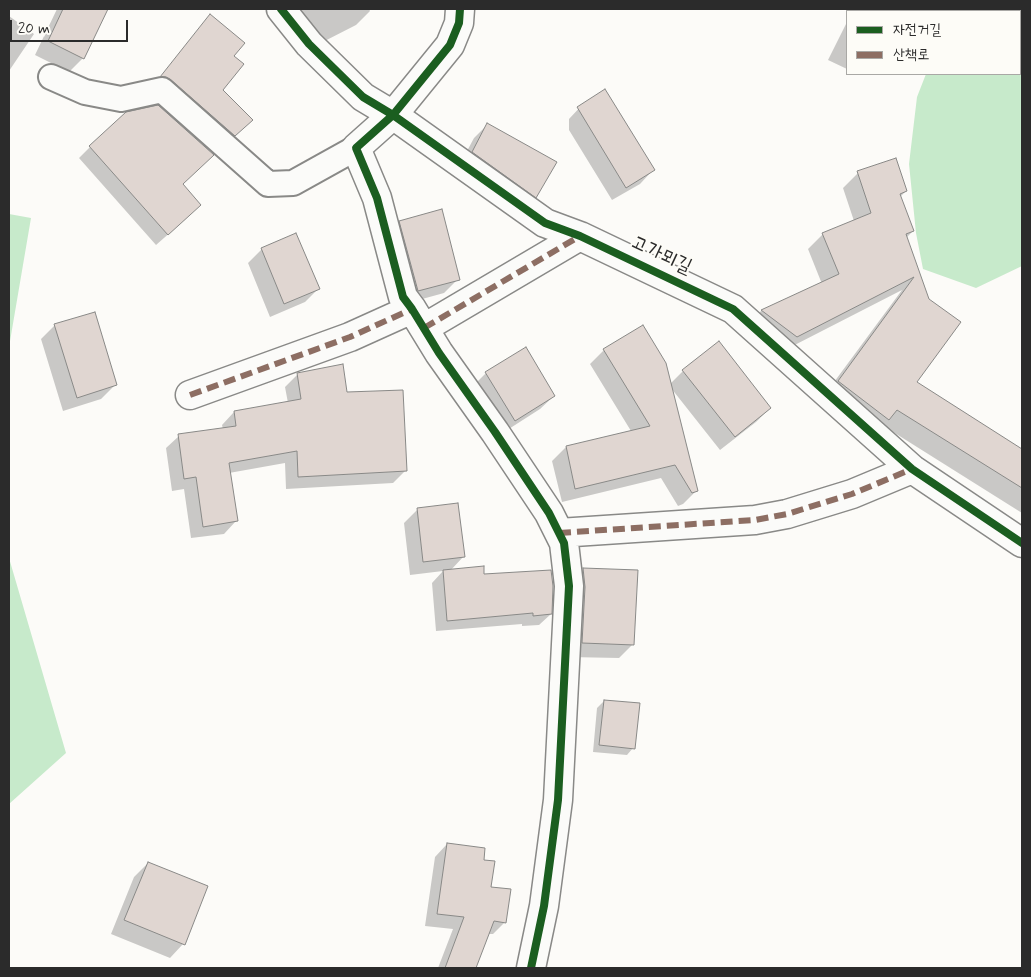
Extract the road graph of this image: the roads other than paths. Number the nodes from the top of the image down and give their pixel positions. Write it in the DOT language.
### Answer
graph roads {
  1 [pos="281,9"];
  2 [pos="460,9"];
  3 [pos="50,77"];
  4 [pos="393,115"];
  5 [pos="356,148"];
  6 [pos="580,236"];
  7 [pos="418,319"];
  8 [pos="190,395"];
  9 [pos="912,468"];
  10 [pos="559,533"];
  11 [pos="1022,543"];
  12 [pos="531,968"];
  1 -- 4 [label="street, 고가뫼길"];
  2 -- 4 [label="street"];
  3 -- 5 [label="lane"];
  4 -- 5 [label="street"];
  4 -- 6 [label="street, 고가뫼길"];
  5 -- 7 [label="street"];
  6 -- 7 [label="street"];
  6 -- 9 [label="street, 고가뫼길"];
  7 -- 8 [label="street"];
  7 -- 10 [label="street"];
  9 -- 10 [label="street"];
  9 -- 11 [label="street, 고가뫼길"];
  10 -- 12 [label="street"];
}
